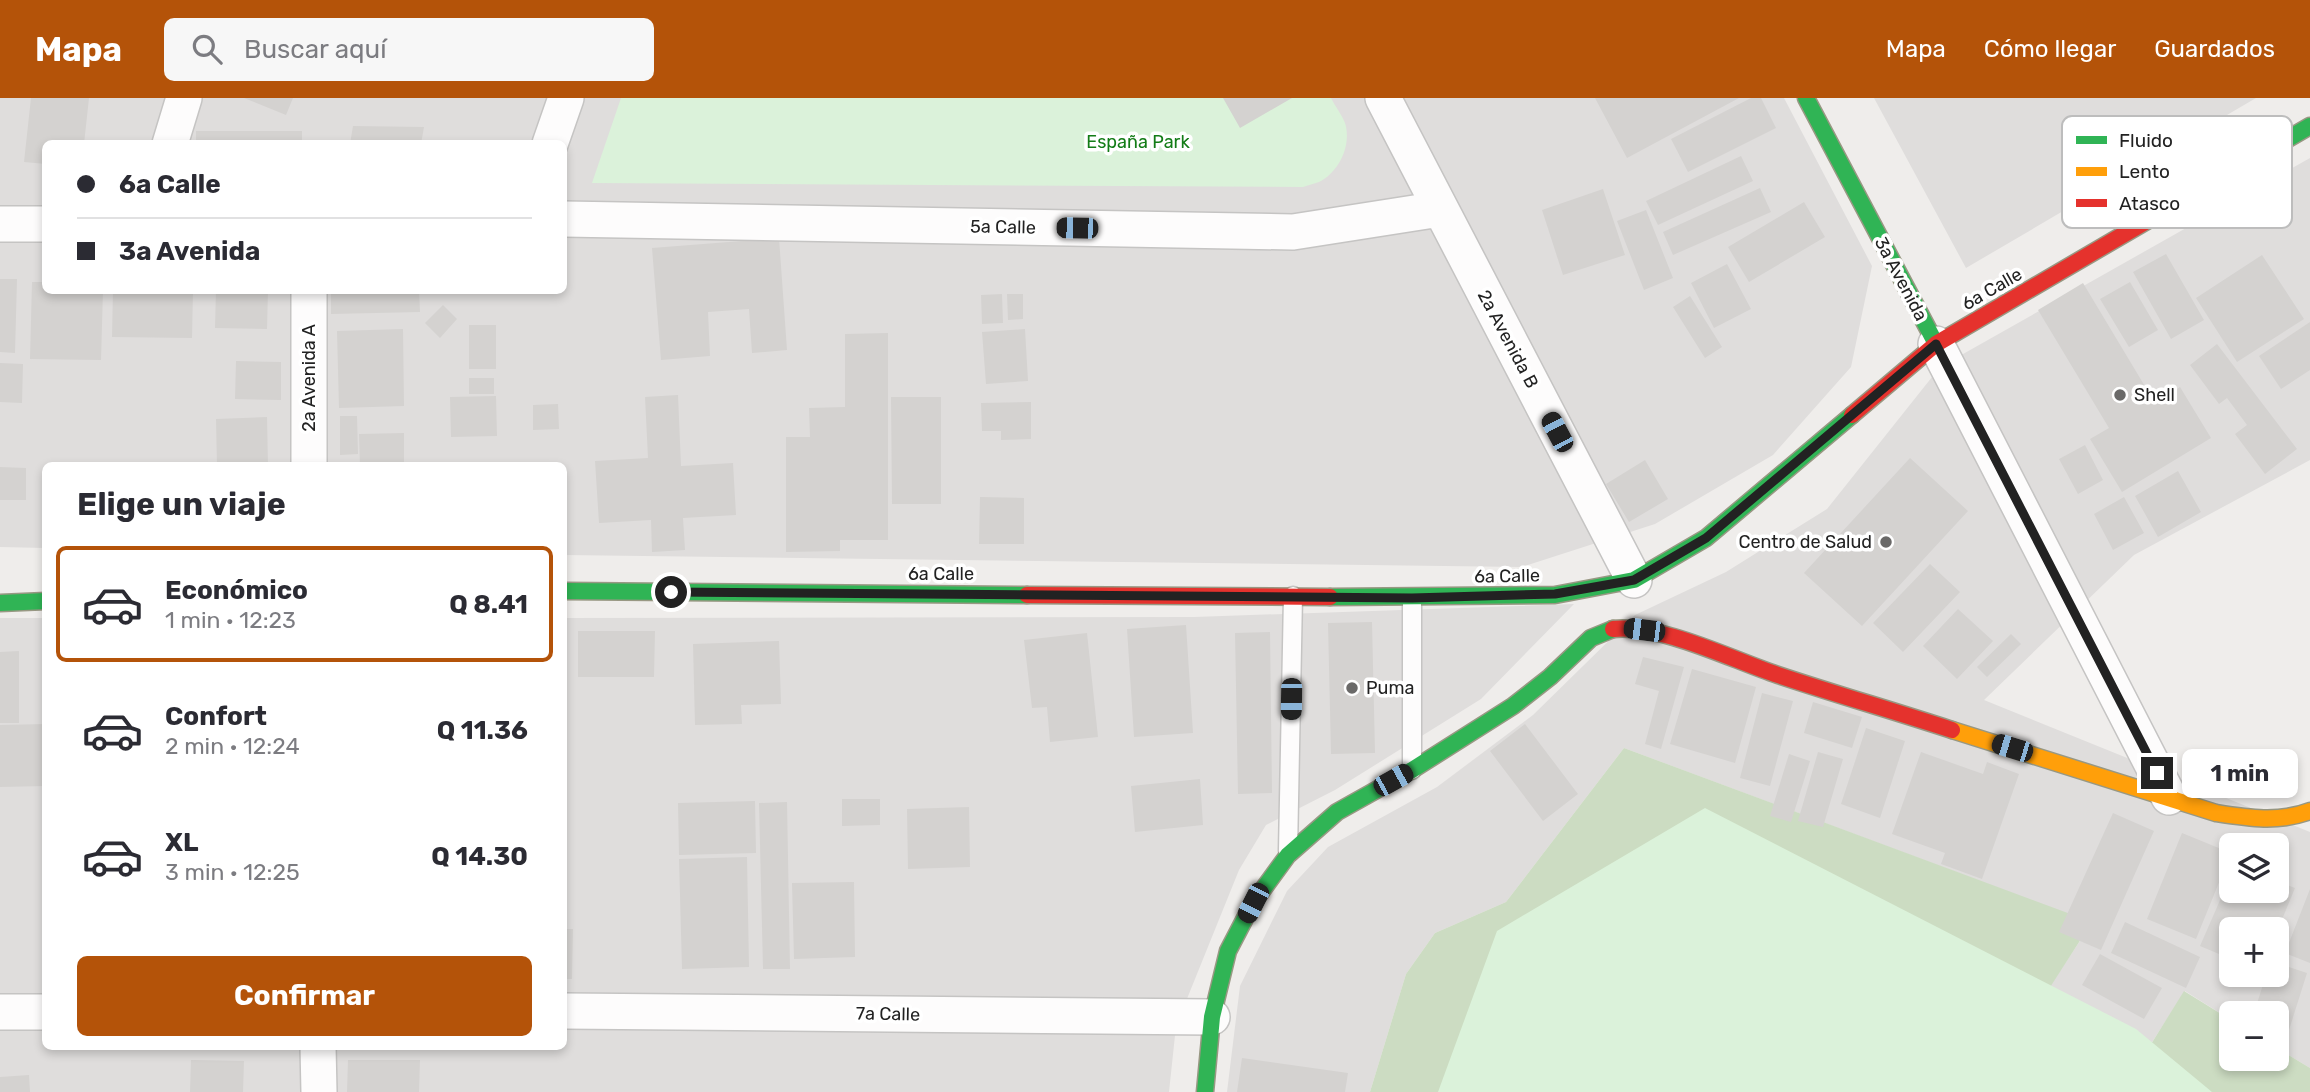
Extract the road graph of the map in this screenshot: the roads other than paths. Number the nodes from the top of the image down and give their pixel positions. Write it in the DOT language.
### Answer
graph roads {
  1 [pos="184,98"];
  2 [pos="566,98"];
  3 [pos="1383,98"];
  4 [pos="1806,98"];
  5 [pos="2310,126"];
  6 [pos="2292,136"];
  7 [pos="171,140"];
  8 [pos="551,140"];
  9 [pos="1440,209"];
  10 [pos="567,219"];
  11 [pos="0,224"];
  12 [pos="42,224"];
  13 [pos="2135,228"];
  14 [pos="309,294"];
  15 [pos="1936,344"];
  16 [pos="309,462"];
  17 [pos="1634,580"];
  18 [pos="567,591"];
  19 [pos="1293,596"];
  20 [pos="1412,598"];
  21 [pos="42,601"];
  22 [pos="0,603"];
  23 [pos="1412,770"];
  24 [pos="2169,797"];
  25 [pos="2306,817"];
  26 [pos="1288,855"];
  27 [pos="567,1011"];
  28 [pos="0,1012"];
  29 [pos="42,1012"];
  30 [pos="1212,1017"];
  31 [pos="318,1050"];
  32 [pos="319,1092"];
  33 [pos="1205,1092"];
  1 -- 7 [label="street"];
  2 -- 8 [label="street"];
  3 -- 9 [label="street, 2a Avenida B"];
  4 -- 15 [label="main road, 3a Avenida"];
  5 -- 6 [label="main road, 6a Calle"];
  9 -- 10 [label="street, 5a Calle"];
  9 -- 17 [label="street, 2a Avenida B"];
  11 -- 12 [label="street"];
  13 -- 15 [label="main road, 6a Calle"];
  14 -- 16 [label="street, 2a Avenida A"];
  15 -- 17 [label="main road, 6a Calle"];
  15 -- 24 [label="street, 3a Avenida"];
  17 -- 20 [label="main road, 6a Calle"];
  18 -- 19 [label="main road, 6a Calle"];
  19 -- 20 [label="main road, 6a Calle"];
  19 -- 26 [label="lane"];
  20 -- 23 [label="lane"];
  21 -- 22 [label="main road"];
  23 -- 24 [label="main road"];
  23 -- 26 [label="main road"];
  24 -- 25 [label="main road"];
  26 -- 30 [label="main road"];
  27 -- 30 [label="street, 7a Calle"];
  28 -- 29 [label="street"];
  30 -- 33 [label="main road"];
  31 -- 32 [label="street"];
}
